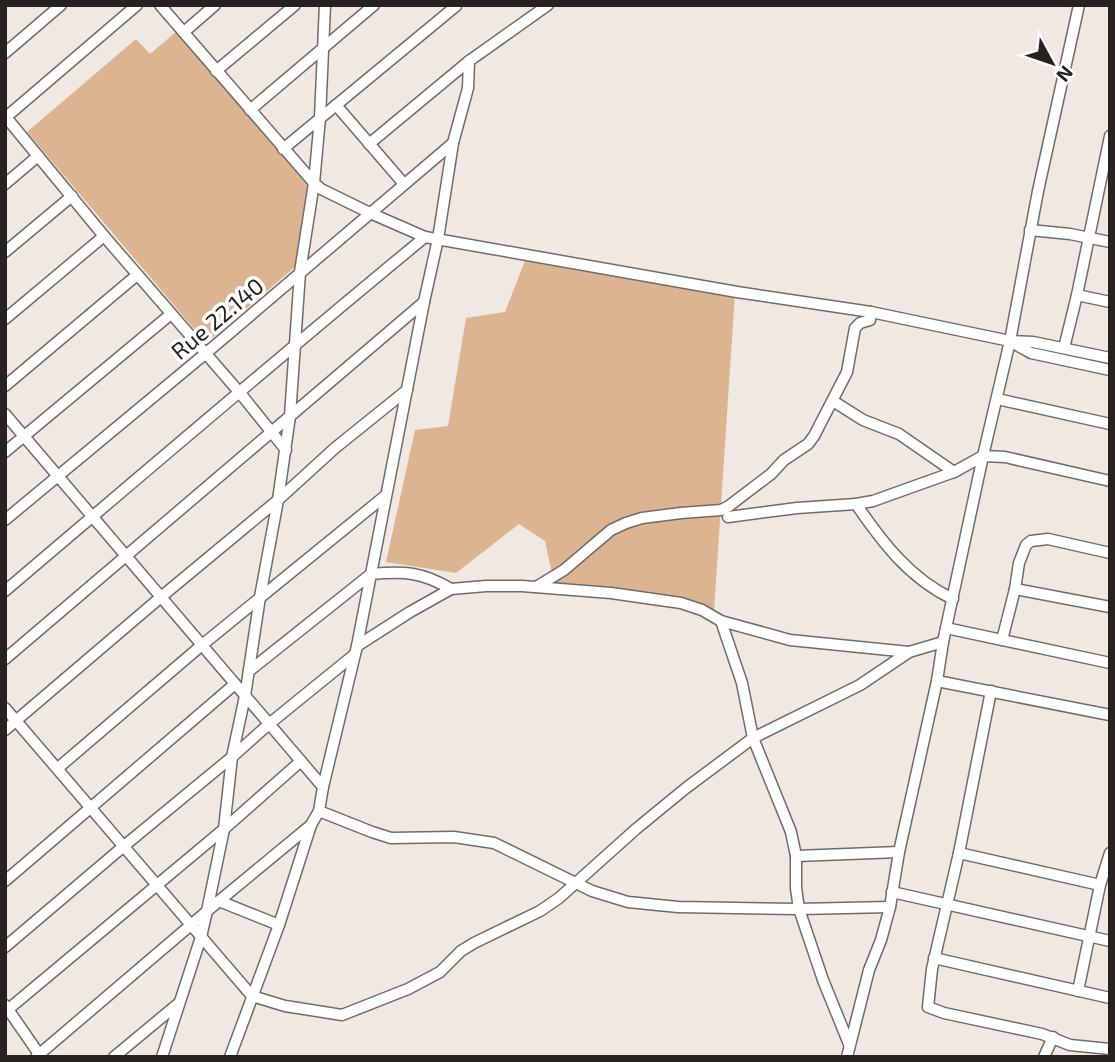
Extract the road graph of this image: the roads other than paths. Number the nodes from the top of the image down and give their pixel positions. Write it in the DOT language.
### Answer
graph roads {
  1 [pos="61,5"];
  2 [pos="137,5"];
  3 [pos="160,5"];
  4 [pos="215,5"];
  5 [pos="295,5"];
  6 [pos="325,5"];
  7 [pos="374,5"];
  8 [pos="548,5"];
  9 [pos="1079,5"];
  10 [pos="456,6"];
  11 [pos="184,32"];
  12 [pos="323,48"];
  13 [pos="5,53"];
  14 [pos="469,61"];
  15 [pos="216,71"];
  16 [pos="336,106"];
  17 [pos="250,110"];
  18 [pos="6,117"];
  19 [pos="320,118"];
  20 [pos="1110,136"];
  21 [pos="453,143"];
  22 [pos="369,144"];
  23 [pos="283,149"];
  24 [pos="38,156"];
  25 [pos="314,183"];
  26 [pos="5,184"];
  27 [pos="404,184"];
  28 [pos="72,196"];
  29 [pos="370,213"];
  30 [pos="1030,230"];
  31 [pos="104,236"];
  32 [pos="425,237"];
  33 [pos="438,239"];
  34 [pos="1088,239"];
  35 [pos="1110,242"];
  36 [pos="5,252"];
  37 [pos="300,272"];
  38 [pos="137,275"];
  39 [pos="1077,295"];
  40 [pos="424,302"];
  41 [pos="1110,302"];
  42 [pos="871,312"];
  43 [pos="171,314"];
  44 [pos="5,319"];
  45 [pos="1010,341"];
  46 [pos="296,344"];
  47 [pos="1064,348"];
  48 [pos="205,354"];
  49 [pos="1110,358"];
  50 [pos="1110,370"];
  51 [pos="5,386"];
  52 [pos="407,390"];
  53 [pos="240,393"];
  54 [pos="997,399"];
  55 [pos="833,401"];
  56 [pos="5,414"];
  57 [pos="290,416"];
  58 [pos="1110,424"];
  59 [pos="271,433"];
  60 [pos="24,436"];
  61 [pos="286,450"];
  62 [pos="5,452"];
  63 [pos="983,456"];
  64 [pos="954,472"];
  65 [pos="58,476"];
  66 [pos="1110,481"];
  67 [pos="385,496"];
  68 [pos="278,500"];
  69 [pos="856,504"];
  70 [pos="92,517"];
  71 [pos="728,517"];
  72 [pos="5,520"];
  73 [pos="1110,553"];
  74 [pos="126,555"];
  75 [pos="371,574"];
  76 [pos="536,587"];
  77 [pos="451,589"];
  78 [pos="1015,589"];
  79 [pos="5,592"];
  80 [pos="161,597"];
  81 [pos="260,597"];
  82 [pos="953,599"];
  83 [pos="1110,607"];
  84 [pos="721,621"];
  85 [pos="946,628"];
  86 [pos="1002,640"];
  87 [pos="943,642"];
  88 [pos="202,645"];
  89 [pos="356,651"];
  90 [pos="909,652"];
  91 [pos="5,659"];
  92 [pos="1110,663"];
  93 [pos="249,671"];
  94 [pos="937,681"];
  95 [pos="235,684"];
  96 [pos="991,691"];
  97 [pos="245,696"];
  98 [pos="5,708"];
  99 [pos="1110,715"];
  100 [pos="17,720"];
  101 [pos="270,724"];
  102 [pos="5,730"];
  103 [pos="753,738"];
  104 [pos="232,757"];
  105 [pos="301,761"];
  106 [pos="58,768"];
  107 [pos="323,787"];
  108 [pos="92,807"];
  109 [pos="320,811"];
  110 [pos="312,825"];
  111 [pos="223,829"];
  112 [pos="124,846"];
  113 [pos="899,852"];
  114 [pos="959,852"];
  115 [pos="1110,853"];
  116 [pos="796,856"];
  117 [pos="5,881"];
  118 [pos="575,883"];
  119 [pos="157,885"];
  120 [pos="1100,885"];
  121 [pos="892,892"];
  122 [pos="219,901"];
  123 [pos="947,904"];
  124 [pos="890,907"];
  125 [pos="799,909"];
  126 [pos="207,911"];
  127 [pos="190,925"];
  128 [pos="279,925"];
  129 [pos="1090,936"];
  130 [pos="201,937"];
  131 [pos="1110,941"];
  132 [pos="5,947"];
  133 [pos="934,958"];
  134 [pos="1078,991"];
  135 [pos="252,996"];
  136 [pos="1110,998"];
  137 [pos="179,1003"];
  138 [pos="6,1009"];
  139 [pos="1054,1037"];
  140 [pos="849,1045"];
  141 [pos="1080,1045"];
  142 [pos="1110,1049"];
  143 [pos="38,1056"];
  144 [pos="114,1057"];
  145 [pos="162,1057"];
  146 [pos="230,1057"];
  147 [pos="847,1057"];
  148 [pos="1044,1057"];
  149 [pos="1072,1057"];
  1 -- 13 [label="street"];
  2 -- 18 [label="street"];
  3 -- 11 [label="street"];
  4 -- 11 [label="street"];
  5 -- 15 [label="street"];
  6 -- 12 [label="street"];
  7 -- 12 [label="street"];
  8 -- 14 [label="street"];
  9 -- 30 [label="street"];
  10 -- 16 [label="street"];
  11 -- 15 [label="street"];
  12 -- 17 [label="street"];
  12 -- 19 [label="street"];
  14 -- 21 [label="street"];
  14 -- 22 [label="street"];
  15 -- 17 [label="street"];
  16 -- 19 [label="street"];
  16 -- 22 [label="street"];
  17 -- 23 [label="street"];
  18 -- 24 [label="street"];
  19 -- 23 [label="street"];
  19 -- 25 [label="street"];
  20 -- 34 [label="street"];
  21 -- 27 [label="street, Rue 22.140"];
  21 -- 33 [label="street"];
  22 -- 27 [label="street"];
  23 -- 25 [label="street"];
  24 -- 26 [label="street"];
  24 -- 28 [label="street"];
  25 -- 29 [label="street"];
  25 -- 37 [label="street"];
  27 -- 29 [label="street, Rue 22.140"];
  28 -- 31 [label="street"];
  28 -- 36 [label="street"];
  29 -- 32 [label="street"];
  29 -- 37 [label="street, Rue 22.140"];
  30 -- 34 [label="street"];
  30 -- 45 [label="street"];
  31 -- 38 [label="street"];
  31 -- 44 [label="street"];
  32 -- 33 [label="street"];
  32 -- 46 [label="street"];
  33 -- 40 [label="street"];
  33 -- 42 [label="street"];
  34 -- 35 [label="street"];
  34 -- 39 [label="street"];
  37 -- 46 [label="street"];
  37 -- 48 [label="street, Rue 22.140"];
  38 -- 43 [label="street"];
  38 -- 51 [label="street"];
  39 -- 41 [label="street"];
  39 -- 47 [label="street"];
  40 -- 52 [label="street"];
  40 -- 57 [label="street"];
  42 -- 45 [label="street"];
  42 -- 55 [label="street"];
  43 -- 48 [label="street"];
  43 -- 60 [label="street"];
  45 -- 47 [label="street"];
  45 -- 50 [label="street"];
  45 -- 54 [label="street"];
  46 -- 53 [label="street"];
  46 -- 57 [label="street"];
  47 -- 49 [label="street"];
  48 -- 53 [label="street"];
  48 -- 65 [label="street, Rue 22.140"];
  52 -- 67 [label="street"];
  52 -- 68 [label="street"];
  53 -- 59 [label="street"];
  53 -- 70 [label="street"];
  54 -- 58 [label="street"];
  54 -- 63 [label="street"];
  55 -- 64 [label="street"];
  55 -- 76 [label="street"];
  56 -- 60 [label="street"];
  57 -- 59 [label="street"];
  57 -- 61 [label="street"];
  59 -- 61 [label="street"];
  59 -- 74 [label="street"];
  60 -- 62 [label="street"];
  60 -- 65 [label="street"];
  61 -- 68 [label="street"];
  63 -- 64 [label="street"];
  63 -- 66 [label="street"];
  63 -- 82 [label="street"];
  64 -- 69 [label="street"];
  65 -- 70 [label="street"];
  65 -- 72 [label="street, Rue 22.140"];
  67 -- 75 [label="street"];
  67 -- 81 [label="street"];
  68 -- 80 [label="street"];
  68 -- 81 [label="street"];
  69 -- 71 [label="street"];
  69 -- 82 [label="street"];
  70 -- 74 [label="street"];
  70 -- 79 [label="street"];
  73 -- 78 [label="street"];
  74 -- 80 [label="street"];
  74 -- 91 [label="street"];
  75 -- 77 [label="street"];
  75 -- 89 [label="street"];
  75 -- 93 [label="street"];
  76 -- 77 [label="street"];
  76 -- 84 [label="street"];
  77 -- 89 [label="street"];
  78 -- 83 [label="street"];
  78 -- 86 [label="street"];
  80 -- 88 [label="street"];
  80 -- 100 [label="street"];
  81 -- 88 [label="street"];
  81 -- 93 [label="street"];
  82 -- 85 [label="street"];
  84 -- 90 [label="street"];
  84 -- 103 [label="street"];
  85 -- 86 [label="street"];
  85 -- 87 [label="street"];
  86 -- 92 [label="street"];
  87 -- 90 [label="street"];
  87 -- 94 [label="street"];
  88 -- 95 [label="street"];
  88 -- 106 [label="street"];
  89 -- 101 [label="street"];
  89 -- 107 [label="street"];
  90 -- 103 [label="street"];
  93 -- 97 [label="street"];
  94 -- 96 [label="street"];
  94 -- 113 [label="street"];
  95 -- 97 [label="street"];
  95 -- 108 [label="street"];
  96 -- 99 [label="street"];
  96 -- 114 [label="street"];
  97 -- 101 [label="street"];
  97 -- 104 [label="street"];
  98 -- 100 [label="street"];
  100 -- 102 [label="street"];
  100 -- 106 [label="street"];
  101 -- 104 [label="street"];
  101 -- 105 [label="street"];
  103 -- 116 [label="street"];
  103 -- 118 [label="street"];
  104 -- 111 [label="street"];
  104 -- 112 [label="street"];
  105 -- 107 [label="street"];
  105 -- 111 [label="street"];
  106 -- 108 [label="street"];
  107 -- 109 [label="street"];
  108 -- 112 [label="street"];
  108 -- 117 [label="street"];
  109 -- 110 [label="street"];
  109 -- 118 [label="street"];
  110 -- 122 [label="street"];
  110 -- 128 [label="street"];
  111 -- 119 [label="street"];
  111 -- 126 [label="street"];
  112 -- 119 [label="street"];
  112 -- 132 [label="street"];
  113 -- 116 [label="street"];
  113 -- 121 [label="street"];
  114 -- 120 [label="street"];
  114 -- 123 [label="street"];
  115 -- 120 [label="street"];
  116 -- 125 [label="street"];
  118 -- 125 [label="street"];
  118 -- 135 [label="street"];
  119 -- 127 [label="street"];
  119 -- 138 [label="street"];
  120 -- 129 [label="street"];
  121 -- 123 [label="street"];
  121 -- 124 [label="street"];
  122 -- 126 [label="street"];
  122 -- 128 [label="street"];
  123 -- 129 [label="street"];
  123 -- 133 [label="street"];
  124 -- 125 [label="street"];
  124 -- 140 [label="street"];
  125 -- 140 [label="street"];
  126 -- 127 [label="street"];
  126 -- 130 [label="street"];
  127 -- 130 [label="street"];
  127 -- 143 [label="street"];
  128 -- 135 [label="street"];
  129 -- 131 [label="street"];
  129 -- 134 [label="street"];
  130 -- 135 [label="street"];
  130 -- 137 [label="street"];
  133 -- 134 [label="street"];
  133 -- 139 [label="street"];
  134 -- 136 [label="street"];
  135 -- 146 [label="street"];
  137 -- 144 [label="street"];
  137 -- 145 [label="street"];
  138 -- 143 [label="street"];
  139 -- 141 [label="street"];
  139 -- 148 [label="street"];
  140 -- 147 [label="street"];
  141 -- 142 [label="street"];
  141 -- 149 [label="street"];
}
